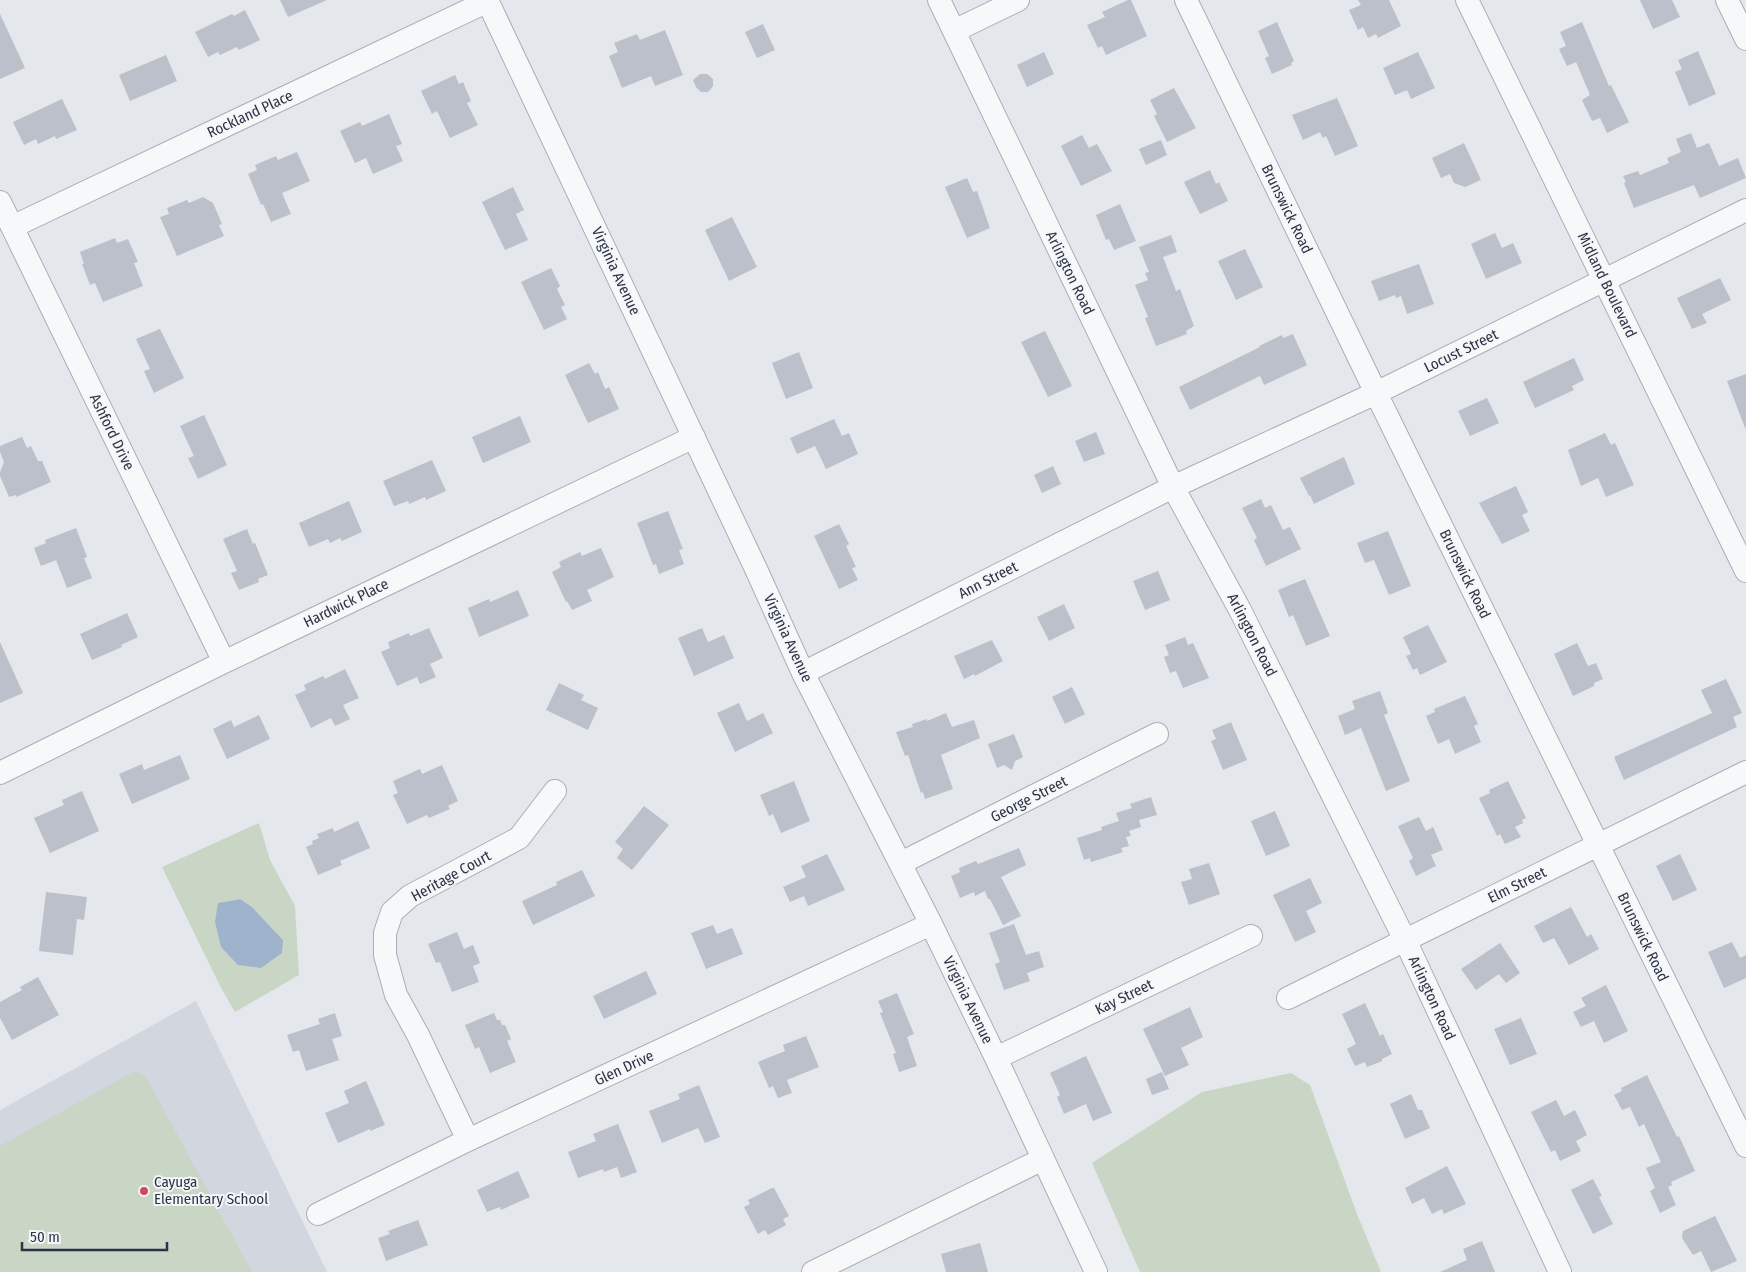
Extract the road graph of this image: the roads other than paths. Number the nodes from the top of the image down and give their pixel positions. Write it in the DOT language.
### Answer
graph roads {
  1 [pos="939,0"];
  2 [pos="1018,0"];
  3 [pos="1186,0"];
  4 [pos="1467,0"];
  5 [pos="1727,0"];
  6 [pos="487,1"];
  7 [pos="954,31"];
  8 [pos="1746,40"];
  9 [pos="0,202"];
  10 [pos="1746,210"];
  11 [pos="12,227"];
  12 [pos="1605,281"];
  13 [pos="1376,392"];
  14 [pos="694,437"];
  15 [pos="1172,487"];
  16 [pos="1746,571"];
  17 [pos="224,662"];
  18 [pos="803,673"];
  19 [pos="1156,734"];
  20 [pos="0,772"];
  21 [pos="1746,772"];
  22 [pos="555,791"];
  23 [pos="1598,845"];
  24 [pos="901,863"];
  25 [pos="931,924"];
  26 [pos="1251,936"];
  27 [pos="1405,940"];
  28 [pos="1288,998"];
  29 [pos="996,1058"];
  30 [pos="468,1140"];
  31 [pos="1746,1146"];
  32 [pos="1044,1159"];
  33 [pos="318,1214"];
  34 [pos="813,1272"];
  35 [pos="1096,1272"];
  36 [pos="1560,1272"];
  1 -- 7 [label="street, Arlington Road"];
  2 -- 7 [label="street"];
  3 -- 13 [label="street, Brunswick Road"];
  4 -- 12 [label="street, Midland Boulevard"];
  5 -- 8 [label="street"];
  6 -- 11 [label="street, Rockland Place"];
  6 -- 14 [label="street, Virginia Avenue"];
  7 -- 15 [label="street, Arlington Road"];
  9 -- 11 [label="street, Ashford Drive"];
  10 -- 12 [label="street, Locust Street"];
  11 -- 17 [label="street, Ashford Drive"];
  12 -- 13 [label="street, Locust Street"];
  12 -- 16 [label="street, Midland Boulevard"];
  13 -- 15 [label="street, Locust Street"];
  13 -- 23 [label="street, Brunswick Road"];
  14 -- 17 [label="street, Hardwick Place"];
  14 -- 18 [label="street, Virginia Avenue"];
  15 -- 18 [label="street, Ann Street"];
  15 -- 27 [label="street, Arlington Road"];
  17 -- 20 [label="street, Hardwick Place"];
  18 -- 24 [label="street, Virginia Avenue"];
  19 -- 24 [label="street, George Street"];
  21 -- 23 [label="street, Elm Street"];
  22 -- 30 [label="street, Heritage Court"];
  23 -- 27 [label="street, Elm Street"];
  23 -- 31 [label="street, Brunswick Road"];
  24 -- 25 [label="street, Virginia Avenue"];
  25 -- 29 [label="street, Virginia Avenue"];
  25 -- 30 [label="street, Glen Drive"];
  26 -- 29 [label="street, Kay Street"];
  27 -- 28 [label="street, Elm Street"];
  27 -- 36 [label="street, Arlington Road"];
  29 -- 32 [label="street, Virginia Avenue"];
  30 -- 33 [label="street, Glen Drive"];
  32 -- 34 [label="street"];
  32 -- 35 [label="street, Virginia Avenue"];
}
